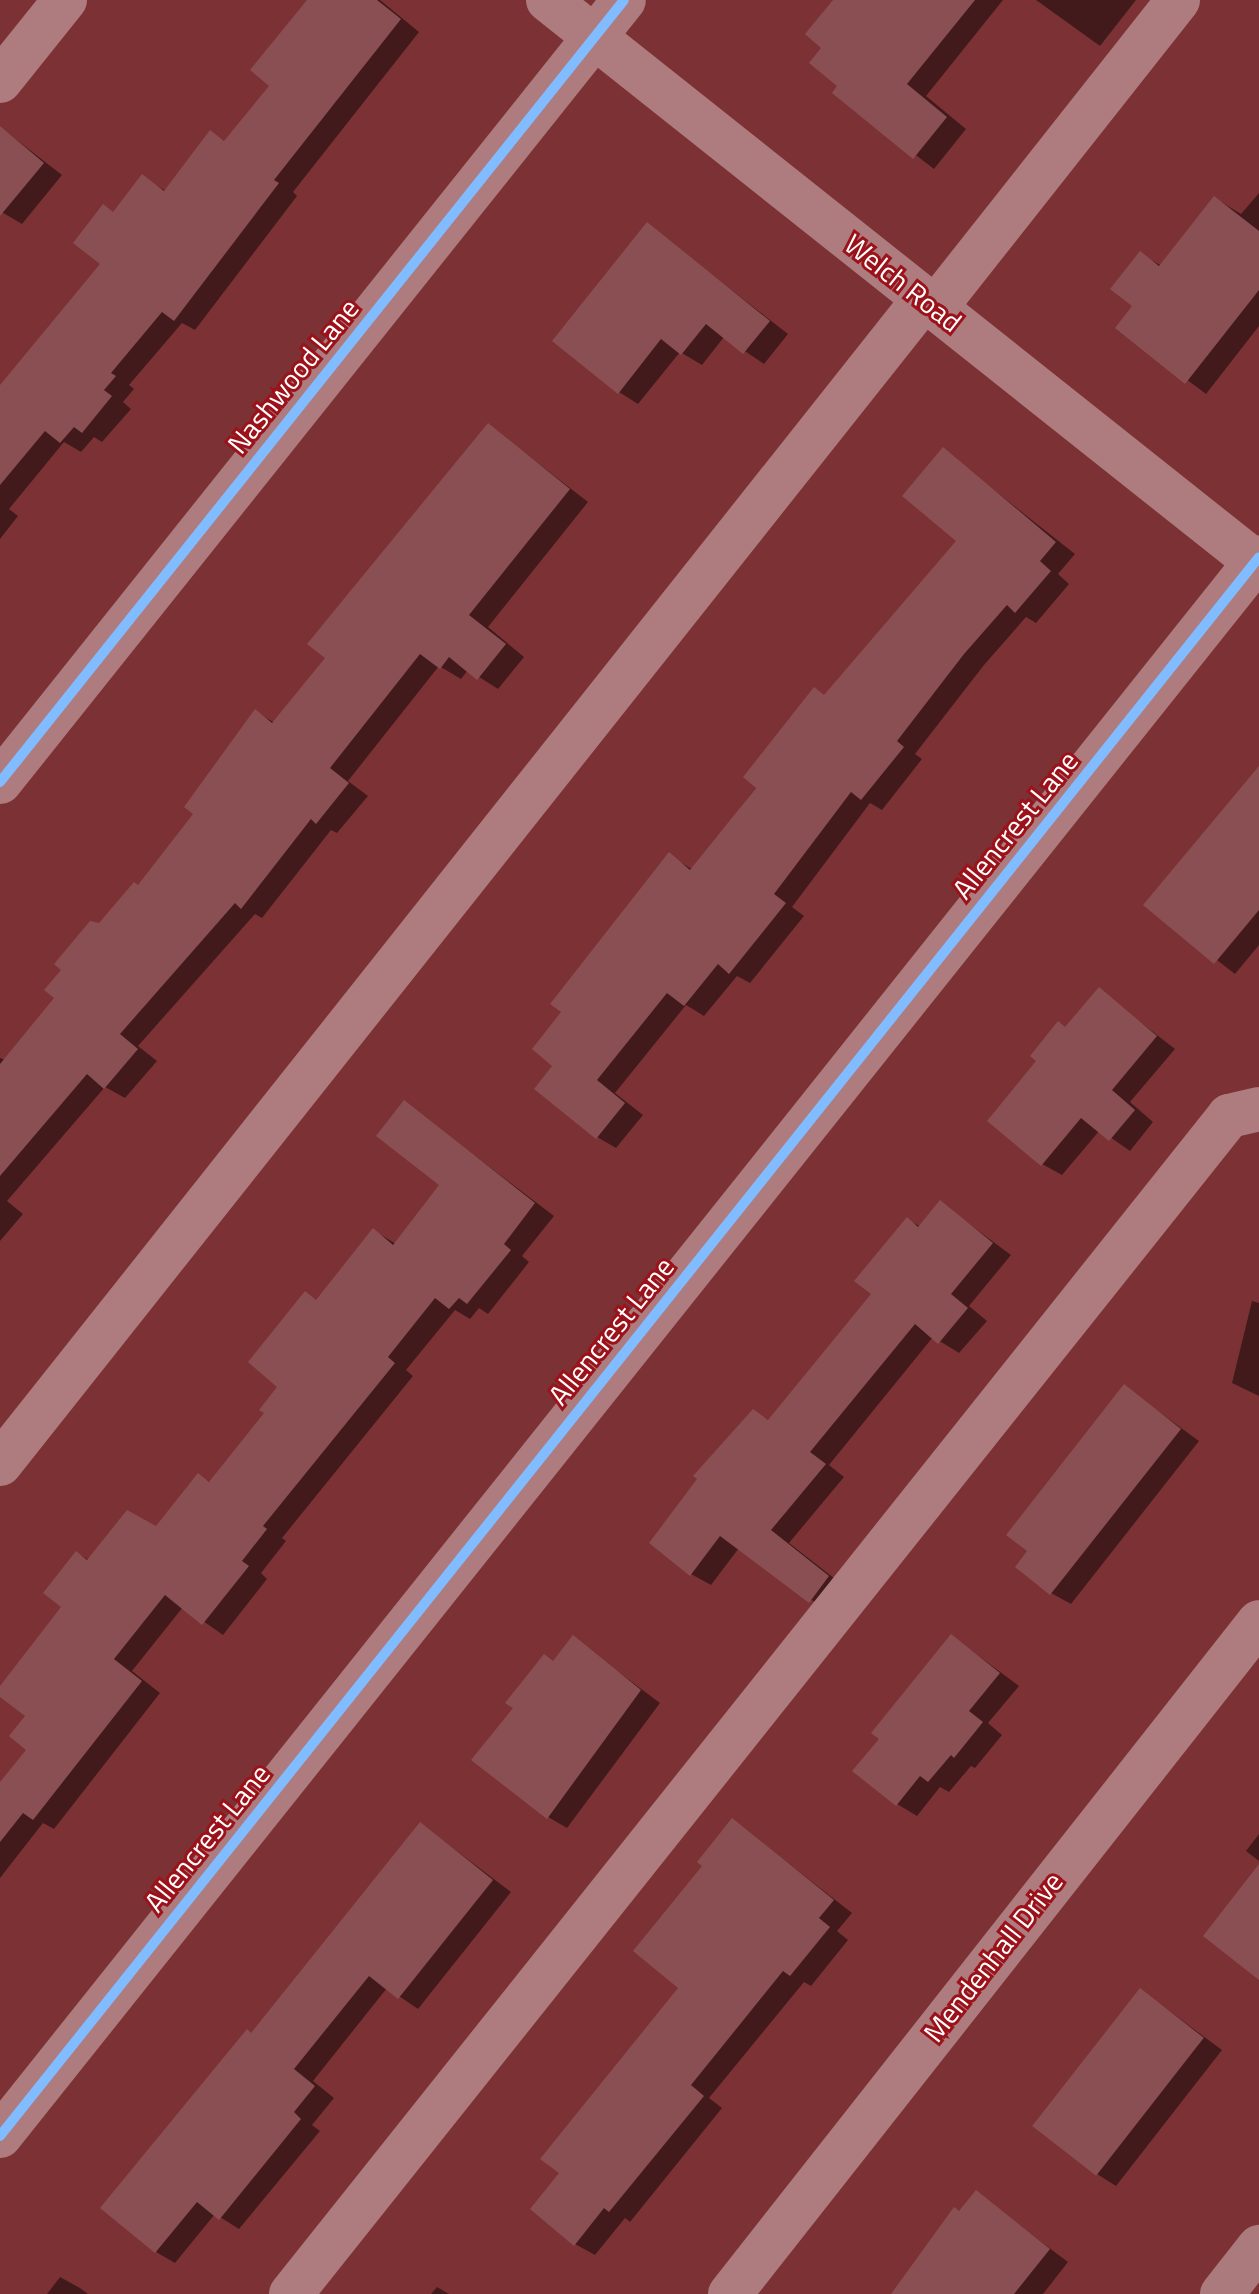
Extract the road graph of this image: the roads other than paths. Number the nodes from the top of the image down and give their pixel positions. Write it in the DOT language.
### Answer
graph roads {
  1 [pos="65,0"];
  2 [pos="548,0"];
  3 [pos="624,0"];
  4 [pos="1178,0"];
  5 [pos="595,37"];
  6 [pos="0,81"];
  7 [pos="930,304"];
  8 [pos="1258,561"];
  9 [pos="0,782"];
  10 [pos="1259,1109"];
  11 [pos="0,1464"];
  12 [pos="1259,1622"];
  13 [pos="0,2136"];
  14 [pos="1259,2247"];
  15 [pos="291,2294"];
  16 [pos="730,2294"];
  17 [pos="1222,2294"];
  1 -- 6 [label="street"];
  2 -- 5 [label="street, Welch Road"];
  3 -- 5 [label="street, Nashwood Lane"];
  4 -- 7 [label="street"];
  5 -- 7 [label="street, Welch Road"];
  5 -- 9 [label="street, Nashwood Lane"];
  7 -- 8 [label="street, Welch Road"];
  7 -- 11 [label="street"];
  8 -- 13 [label="street, Allencrest Lane"];
  10 -- 15 [label="street"];
  12 -- 16 [label="street, Mendenhall Drive"];
  14 -- 17 [label="main road"];
}
